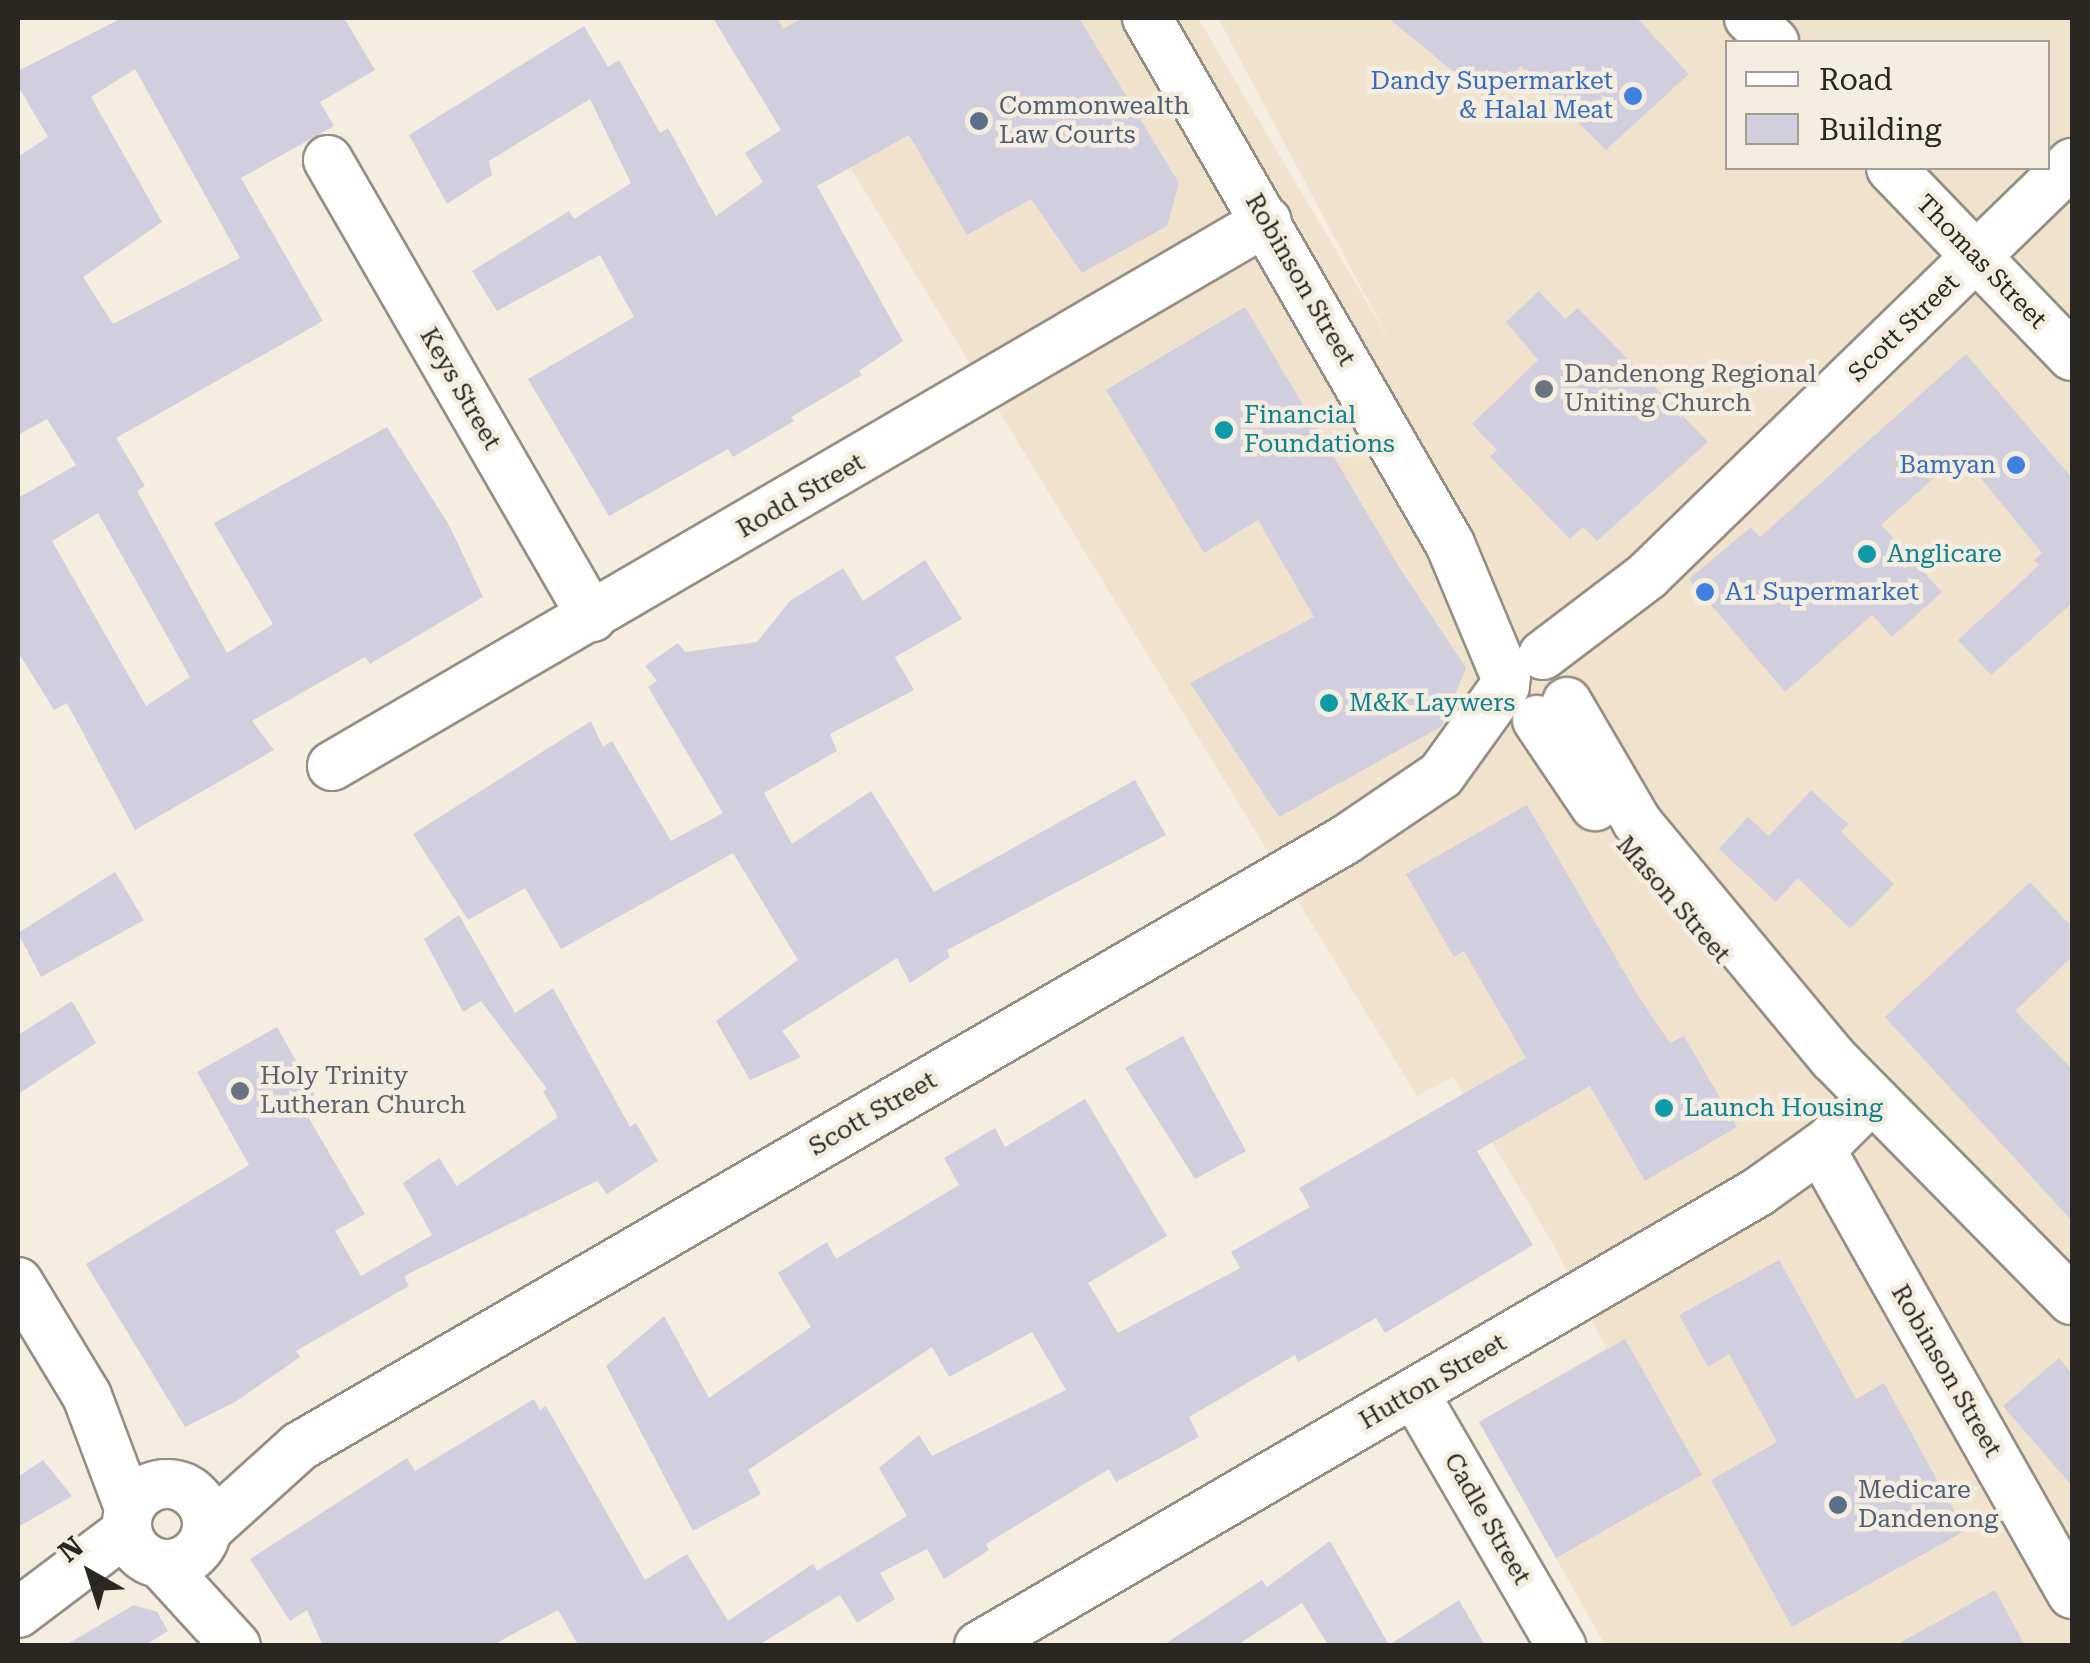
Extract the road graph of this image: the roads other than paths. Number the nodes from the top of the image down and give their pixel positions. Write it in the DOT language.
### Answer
graph roads {
  1 [pos="1147,18"];
  2 [pos="1749,18"];
  3 [pos="1772,40"];
  4 [pos="328,160"];
  5 [pos="2072,163"];
  6 [pos="1893,170"];
  7 [pos="1267,221"];
  8 [pos="1977,260"];
  9 [pos="2072,356"];
  10 [pos="592,617"];
  11 [pos="1537,687"];
  12 [pos="332,766"];
  13 [pos="1637,822"];
  14 [pos="1832,1058"];
  15 [pos="1872,1098"];
  16 [pos="1820,1148"];
  17 [pos="18,1282"];
  18 [pos="2072,1300"];
  19 [pos="1414,1392"];
  20 [pos="300,1446"];
  21 [pos="152,1522"];
  22 [pos="206,1535"];
  23 [pos="2072,1594"];
  24 [pos="22,1611"];
  25 [pos="237,1646"];
  26 [pos="979,1646"];
  27 [pos="1561,1646"];
  1 -- 7 [label="street, Robinson Street"];
  2 -- 3 [label="street"];
  4 -- 10 [label="street, Keys Street"];
  5 -- 8 [label="street, Scott Street"];
  6 -- 8 [label="street, Thomas Street"];
  7 -- 10 [label="street, Rodd Street"];
  7 -- 11 [label="street, Robinson Street"];
  8 -- 9 [label="street, Thomas Street"];
  8 -- 11 [label="street, Scott Street"];
  10 -- 12 [label="street, Rodd Street"];
  11 -- 13 [label="street, Robinson Street"];
  11 -- 14 [label="street, Mason Street"];
  11 -- 20 [label="street, Scott Street"];
  13 -- 14 [label="street, Mason Street"];
  14 -- 15 [label="street, Mason Street"];
  15 -- 16 [label="street, Hutton Street"];
  15 -- 18 [label="street, Mason Street"];
  16 -- 19 [label="street, Hutton Street"];
  16 -- 23 [label="street, Robinson Street"];
  17 -- 21 [label="street"];
  19 -- 26 [label="street, Hutton Street"];
  19 -- 27 [label="street, Cadle Street"];
  20 -- 21 [label="street, Scott Street"];
  20 -- 22 [label="street, Scott Street"];
  21 -- 22 [label="street, Scott Street"];
  21 -- 24 [label="street, Scott Street"];
  21 -- 25 [label="street"];
  22 -- 25 [label="street"];
}
